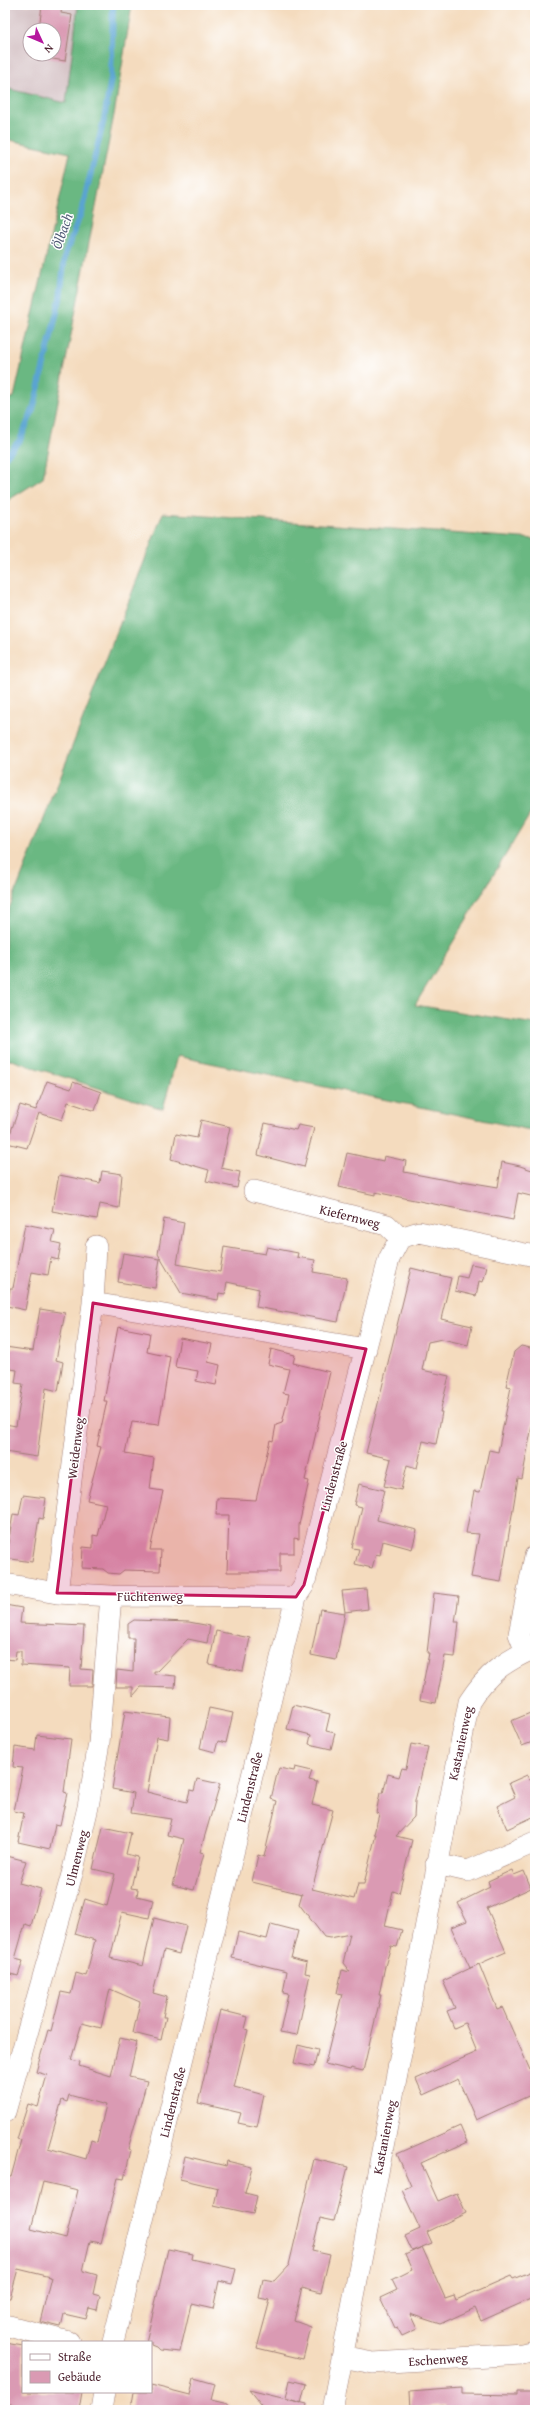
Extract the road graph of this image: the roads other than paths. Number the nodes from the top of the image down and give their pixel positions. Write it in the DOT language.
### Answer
graph roads {
  1 [pos="254,1191"];
  2 [pos="400,1238"];
  3 [pos="96,1246"];
  4 [pos="535,1256"];
  5 [pos="93,1302"];
  6 [pos="366,1349"];
  7 [pos="535,1556"];
  8 [pos="5,1584"];
  9 [pos="57,1593"];
  10 [pos="111,1596"];
  11 [pos="296,1597"];
  12 [pos="530,1650"];
  13 [pos="535,1842"];
  14 [pos="436,1864"];
  15 [pos="5,2112"];
  16 [pos="5,2326"];
  17 [pos="65,2341"];
  18 [pos="114,2341"];
  19 [pos="535,2351"];
  20 [pos="342,2357"];
  21 [pos="104,2393"];
  22 [pos="101,2410"];
  23 [pos="332,2410"];
  1 -- 2 [label="street, Kiefernweg"];
  2 -- 4 [label="street"];
  2 -- 6 [label="street, Lindenstraße"];
  3 -- 5 [label="street, Weidenweg"];
  5 -- 6 [label="street"];
  5 -- 9 [label="street, Weidenweg"];
  6 -- 11 [label="street, Lindenstraße"];
  7 -- 12 [label="street, Kastanienweg"];
  8 -- 9 [label="street, Füchtenweg"];
  9 -- 10 [label="street, Füchtenweg"];
  10 -- 11 [label="street, Füchtenweg"];
  10 -- 15 [label="street, Ulmenweg"];
  11 -- 18 [label="street, Lindenstraße"];
  12 -- 14 [label="street, Kastanienweg"];
  13 -- 14 [label="street"];
  14 -- 20 [label="street, Kastanienweg"];
  16 -- 17 [label="street"];
  19 -- 20 [label="street, Eschenweg"];
  20 -- 23 [label="street, Kastanienweg"];
  21 -- 22 [label="street"];
}
